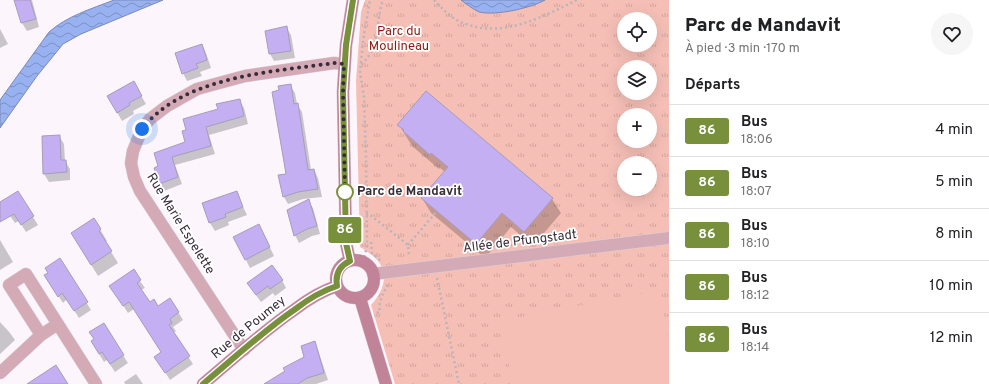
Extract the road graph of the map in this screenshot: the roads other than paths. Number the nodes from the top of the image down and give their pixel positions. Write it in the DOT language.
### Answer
graph roads {
  1 [pos="353,0"];
  2 [pos="344,64"];
  3 [pos="669,238"];
  4 [pos="350,261"];
  5 [pos="374,274"];
  6 [pos="337,286"];
  7 [pos="360,298"];
  8 [pos="58,324"];
  9 [pos="41,335"];
  10 [pos="244,350"];
  11 [pos="0,373"];
  12 [pos="96,384"];
  13 [pos="203,384"];
  14 [pos="386,384"];
  1 -- 2 [label="street"];
  2 -- 4 [label="street"];
  2 -- 10 [label="street, Rue Marie Espelette"];
  3 -- 5 [label="street, Allée de Pfungstadt"];
  4 -- 5 [label="street"];
  4 -- 6 [label="street"];
  5 -- 7 [label="street"];
  6 -- 7 [label="street"];
  6 -- 10 [label="street, Rue de Poumey"];
  7 -- 14 [label="street"];
  8 -- 9 [label="street"];
  8 -- 9 [label="street"];
  8 -- 12 [label="street"];
  9 -- 11 [label="street"];
  10 -- 13 [label="street, Rue de Poumey"];
}
